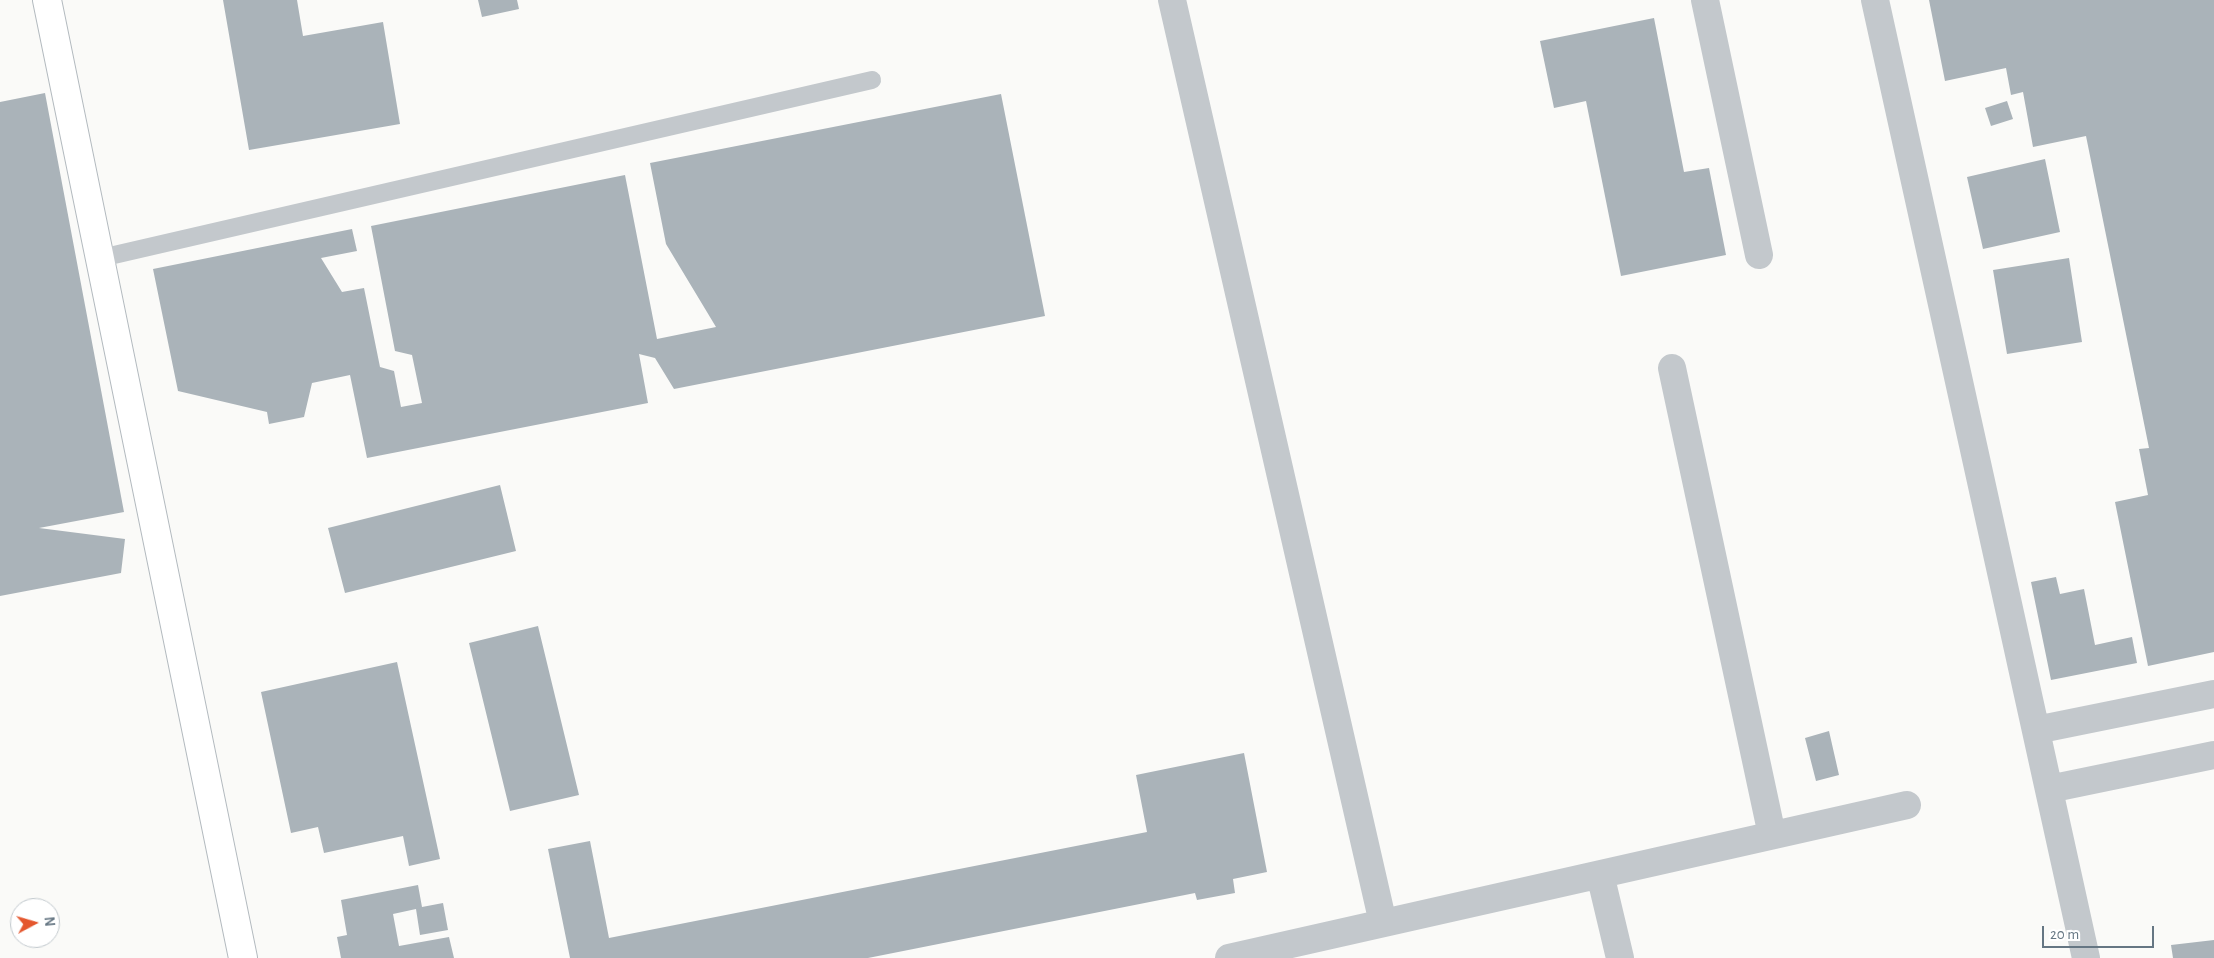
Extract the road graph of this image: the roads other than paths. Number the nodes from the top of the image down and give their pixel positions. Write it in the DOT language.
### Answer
graph roads {
  1 [pos="48,0"];
  2 [pos="1172,0"];
  3 [pos="1705,0"];
  4 [pos="1875,0"];
  5 [pos="872,80"];
  6 [pos="1759,255"];
  7 [pos="101,258"];
  8 [pos="1672,368"];
  9 [pos="2214,694"];
  10 [pos="2036,730"];
  11 [pos="2214,755"];
  12 [pos="2049,789"];
  13 [pos="1907,805"];
  14 [pos="1772,835"];
  15 [pos="1600,874"];
  16 [pos="1383,923"];
  17 [pos="243,958"];
  18 [pos="1229,958"];
  19 [pos="1620,958"];
  20 [pos="2086,958"];
  1 -- 7 [label="main road"];
  2 -- 16 [label="street"];
  3 -- 6 [label="street"];
  4 -- 10 [label="street"];
  5 -- 7 [label="lane"];
  7 -- 17 [label="main road"];
  8 -- 14 [label="street"];
  9 -- 10 [label="street"];
  10 -- 12 [label="street"];
  11 -- 12 [label="street"];
  12 -- 20 [label="street"];
  13 -- 14 [label="street"];
  14 -- 15 [label="street"];
  15 -- 16 [label="street"];
  15 -- 19 [label="street"];
  16 -- 18 [label="street"];
}
